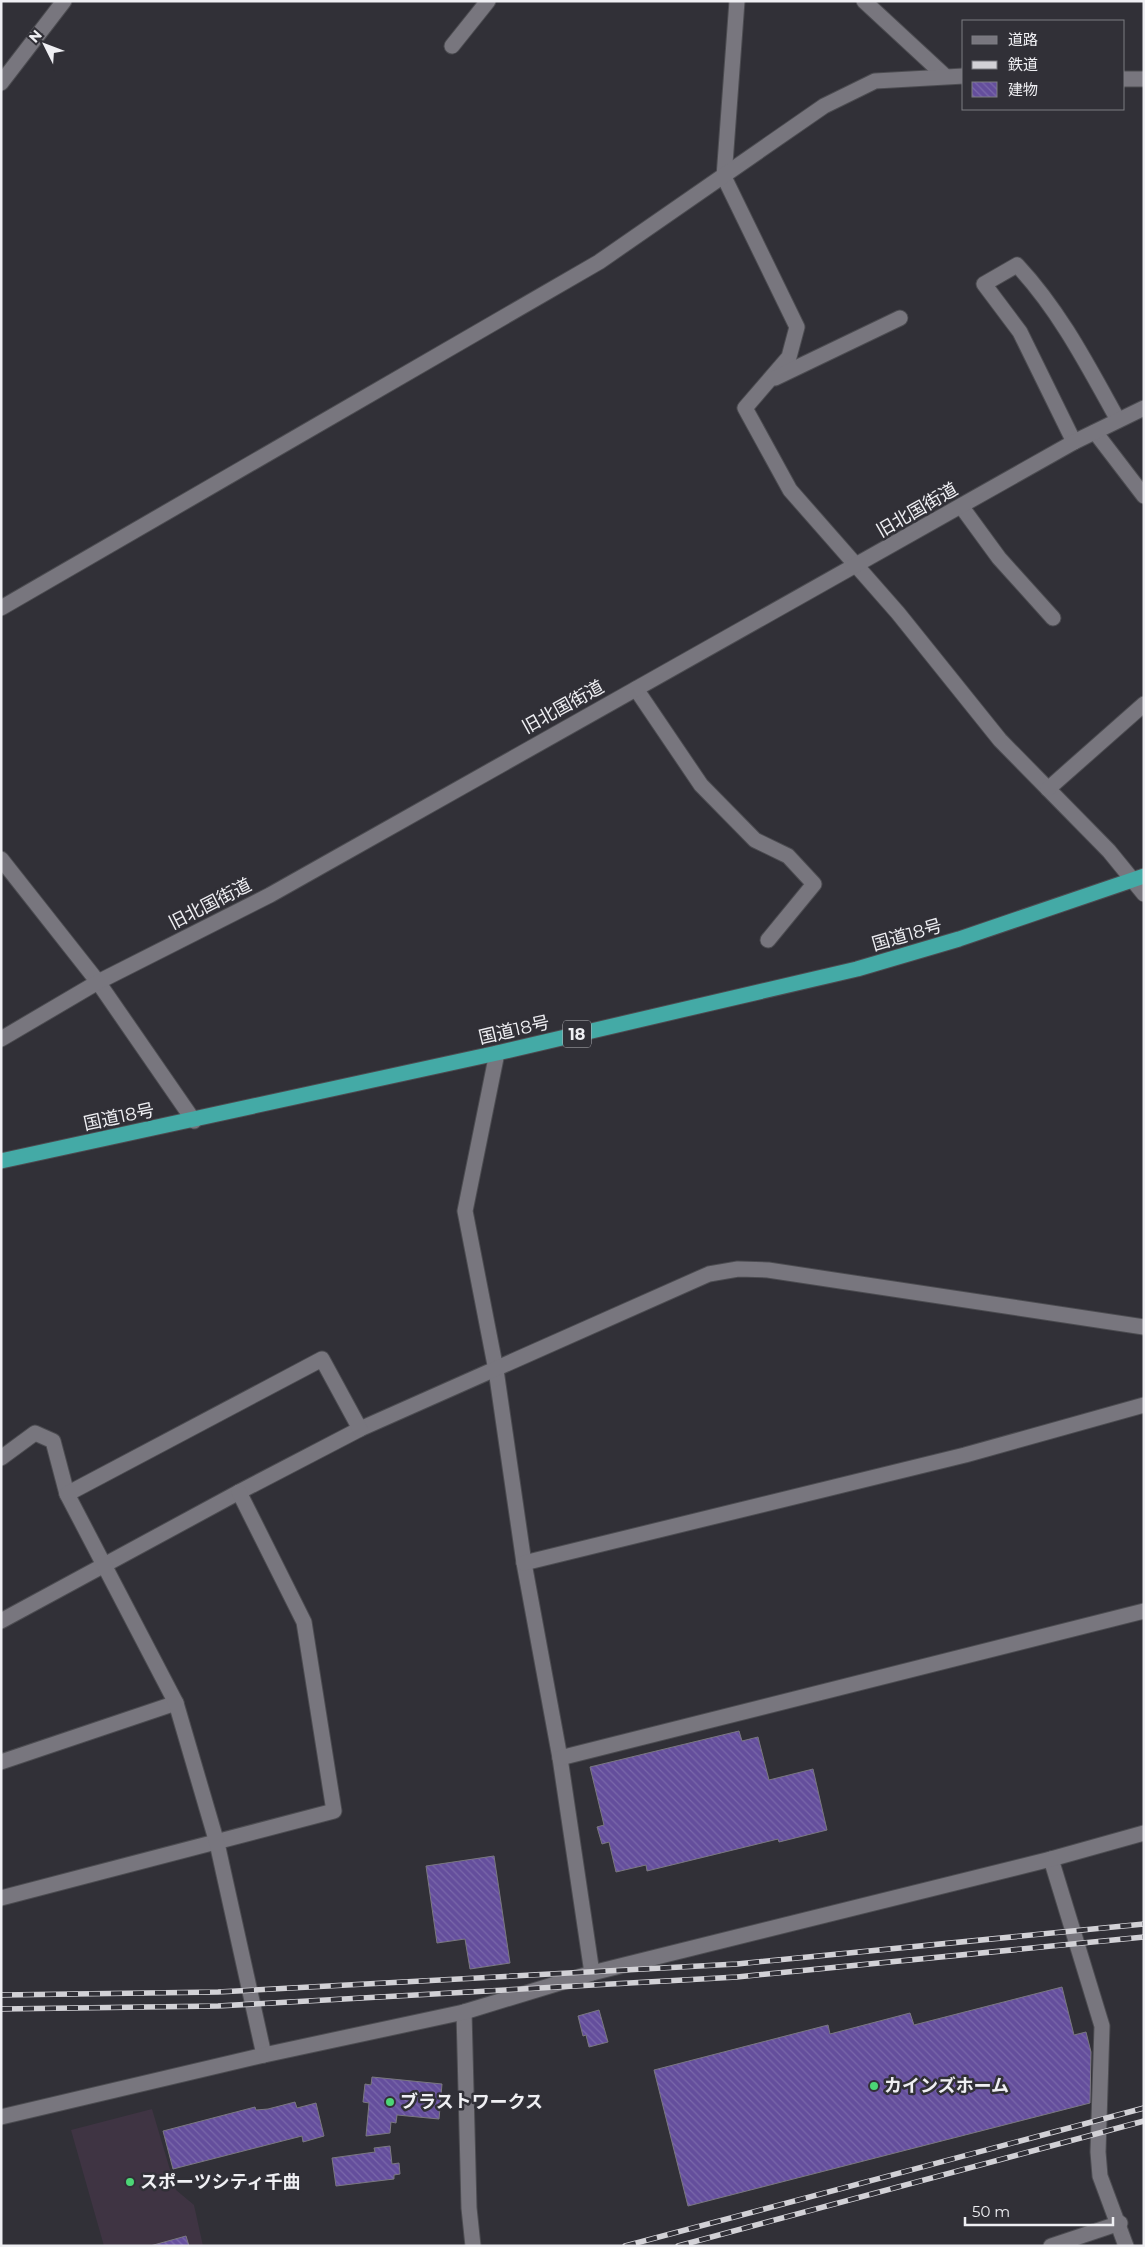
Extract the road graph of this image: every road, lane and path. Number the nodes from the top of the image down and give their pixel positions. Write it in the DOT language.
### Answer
graph roads {
  1 [pos="64,1"];
  2 [pos="488,1"];
  3 [pos="737,1"];
  4 [pos="864,1"];
  5 [pos="452,46"];
  6 [pos="945,76"];
  7 [pos="962,76"];
  8 [pos="1125,79"];
  9 [pos="1144,80"];
  10 [pos="1,83"];
  11 [pos="724,177"];
  12 [pos="900,318"];
  13 [pos="769,381"];
  14 [pos="1144,408"];
  15 [pos="1118,420"];
  16 [pos="1095,432"];
  17 [pos="1074,442"];
  18 [pos="1144,496"];
  19 [pos="961,506"];
  20 [pos="857,566"];
  21 [pos="1,608"];
  22 [pos="1053,618"];
  23 [pos="636,689"];
  24 [pos="1144,704"];
  25 [pos="1048,789"];
  26 [pos="1,859"];
  27 [pos="1139,878"];
  28 [pos="1144,894"];
  29 [pos="768,940"];
  30 [pos="98,982"];
  31 [pos="1,1039"];
  32 [pos="496,1053"];
  33 [pos="194,1121"];
  34 [pos="1,1161"];
  35 [pos="1144,1327"];
  36 [pos="496,1370"];
  37 [pos="1144,1405"];
  38 [pos="360,1429"];
  39 [pos="1,1458"];
  40 [pos="239,1492"];
  41 [pos="67,1494"];
  42 [pos="106,1563"];
  43 [pos="524,1563"];
  44 [pos="1144,1611"];
  45 [pos="1,1621"];
  46 [pos="176,1703"];
  47 [pos="560,1758"];
  48 [pos="1,1762"];
  49 [pos="1144,1833"];
  50 [pos="217,1843"];
  51 [pos="1051,1859"];
  52 [pos="1,1898"];
  53 [pos="592,1973"];
  54 [pos="464,2012"];
  55 [pos="264,2055"];
  56 [pos="1,2117"];
  57 [pos="1120,2223"];
  58 [pos="1055,2245"];
  59 [pos="473,2246"];
  60 [pos="1126,2246"];
  1 -- 10 [label="street"];
  2 -- 5 [label="street"];
  3 -- 11 [label="street"];
  4 -- 6 [label="street"];
  6 -- 7 [label="street"];
  6 -- 11 [label="street"];
  8 -- 9 [label="street"];
  11 -- 13 [label="street"];
  11 -- 21 [label="street"];
  12 -- 13 [label="street"];
  13 -- 20 [label="street"];
  14 -- 15 [label="street, 旧北国街道"];
  15 -- 16 [label="street, 旧北国街道"];
  15 -- 17 [label="street"];
  16 -- 17 [label="street, 旧北国街道"];
  16 -- 18 [label="street"];
  17 -- 19 [label="street, 旧北国街道"];
  19 -- 20 [label="street, 旧北国街道"];
  19 -- 22 [label="street"];
  20 -- 23 [label="street, 旧北国街道"];
  20 -- 25 [label="street"];
  23 -- 29 [label="street"];
  23 -- 30 [label="street, 旧北国街道"];
  24 -- 25 [label="street"];
  25 -- 27 [label="street"];
  26 -- 30 [label="street"];
  27 -- 28 [label="street"];
  27 -- 32 [label="highway, 国道18号 / 18"];
  30 -- 31 [label="street, 旧北国街道"];
  30 -- 33 [label="street"];
  32 -- 33 [label="highway, 国道18号 / 18"];
  32 -- 36 [label="street"];
  33 -- 34 [label="highway, 国道18号 / 18"];
  35 -- 36 [label="street"];
  36 -- 38 [label="street"];
  36 -- 43 [label="street"];
  37 -- 43 [label="street"];
  38 -- 40 [label="street"];
  38 -- 41 [label="street"];
  39 -- 41 [label="street"];
  40 -- 42 [label="street"];
  40 -- 50 [label="street"];
  41 -- 42 [label="street"];
  42 -- 45 [label="street"];
  42 -- 46 [label="street"];
  43 -- 47 [label="street"];
  44 -- 47 [label="street"];
  46 -- 48 [label="street"];
  46 -- 50 [label="street"];
  47 -- 53 [label="street"];
  49 -- 51 [label="street"];
  50 -- 52 [label="street"];
  50 -- 55 [label="street"];
  51 -- 53 [label="street"];
  51 -- 57 [label="street"];
  53 -- 54 [label="street"];
  54 -- 55 [label="street"];
  54 -- 59 [label="street"];
  55 -- 56 [label="street"];
  57 -- 58 [label="street"];
  57 -- 60 [label="street"];
}
